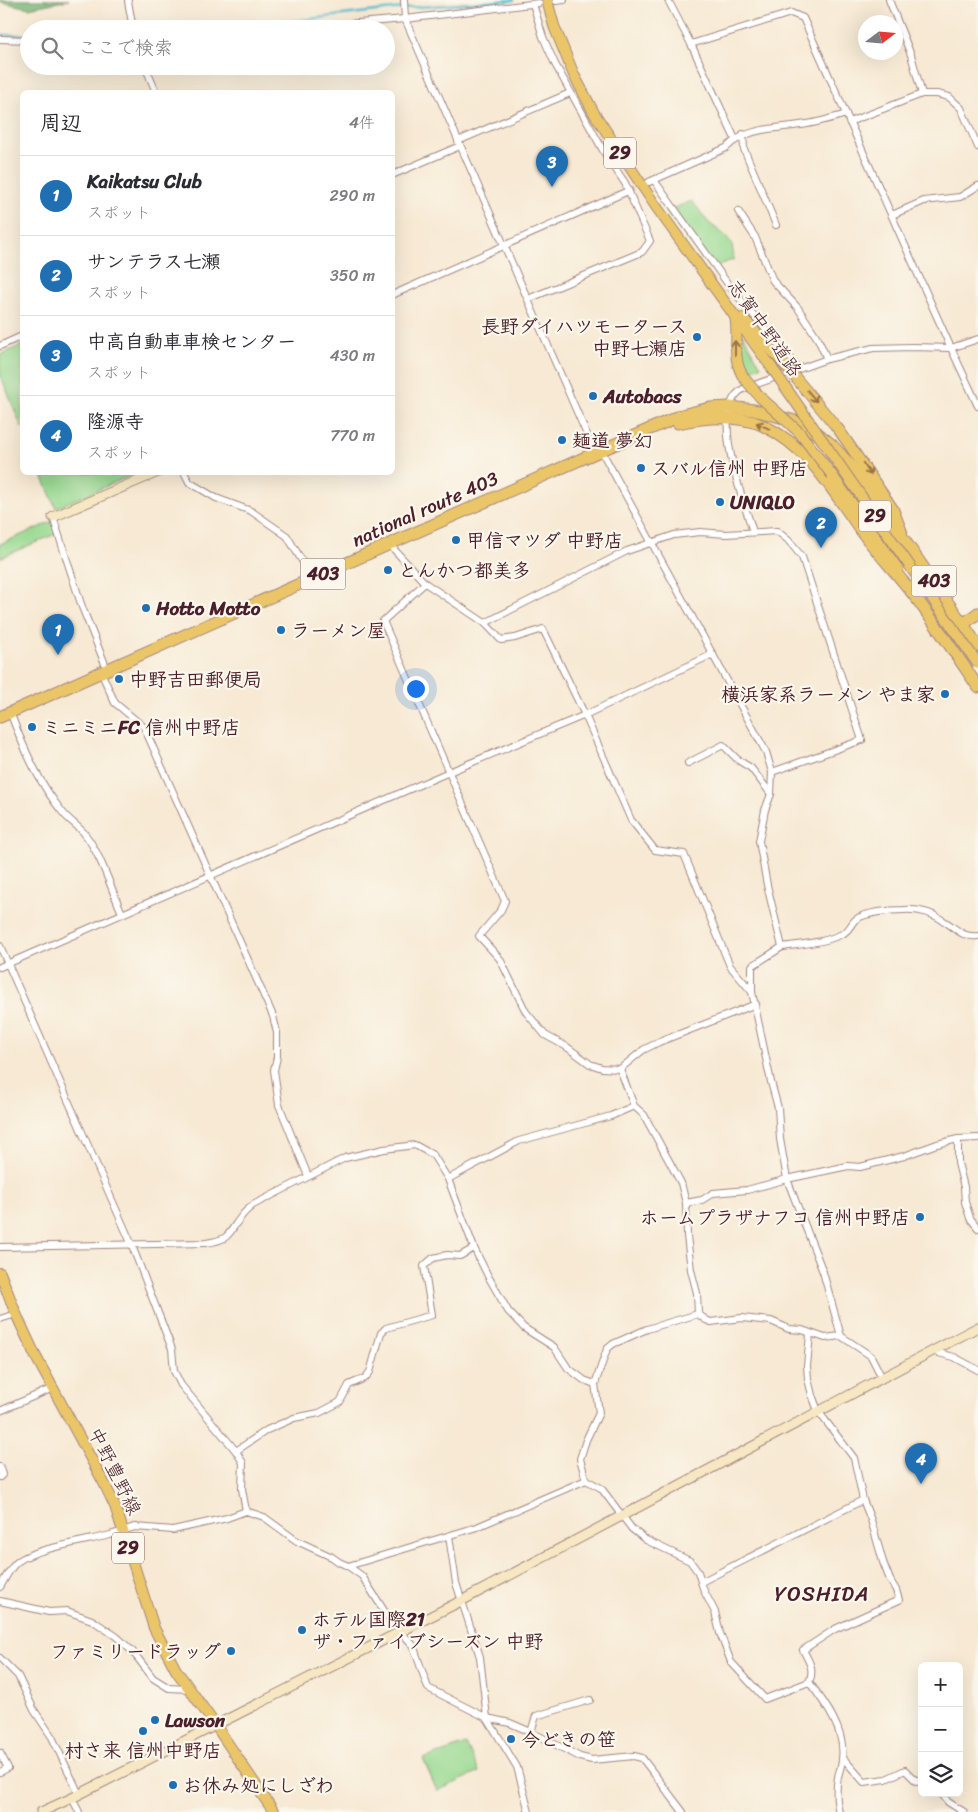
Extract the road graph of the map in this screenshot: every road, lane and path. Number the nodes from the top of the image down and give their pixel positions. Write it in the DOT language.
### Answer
graph roads {
  1 [pos="404,0"];
  2 [pos="564,0"];
  3 [pos="668,0"];
  4 [pos="889,0"];
  5 [pos="128,1"];
  6 [pos="544,2"];
  7 [pos="406,19"];
  8 [pos="131,20"];
  9 [pos="394,20"];
  10 [pos="0,39"];
  11 [pos="20,40"];
  12 [pos="691,44"];
  13 [pos="149,75"];
  14 [pos="155,90"];
  15 [pos="570,93"];
  16 [pos="922,94"];
  17 [pos="846,114"];
  18 [pos="849,122"];
  19 [pos="743,134"];
  20 [pos="735,139"];
  21 [pos="459,144"];
  22 [pos="978,147"];
  23 [pos="395,173"];
  24 [pos="978,186"];
  25 [pos="628,191"];
  26 [pos="738,211"];
  27 [pos="892,215"];
  28 [pos="776,225"];
  29 [pos="505,244"];
  30 [pos="719,292"];
  31 [pos="395,294"];
  32 [pos="528,299"];
  33 [pos="736,316"];
  34 [pos="20,337"];
  35 [pos="978,339"];
  36 [pos="0,346"];
  37 [pos="950,348"];
  38 [pos="827,359"];
  39 [pos="799,369"];
  40 [pos="978,406"];
  41 [pos="729,413"];
  42 [pos="803,426"];
  43 [pos="795,446"];
  44 [pos="598,452"];
  45 [pos="151,475"];
  46 [pos="186,475"];
  47 [pos="53,517"];
  48 [pos="753,532"];
  49 [pos="904,538"];
  50 [pos="652,543"];
  51 [pos="389,544"];
  52 [pos="313,579"];
  53 [pos="425,583"];
  54 [pos="916,598"];
  55 [pos="978,613"];
  56 [pos="485,624"];
  57 [pos="963,624"];
  58 [pos="944,637"];
  59 [pos="978,646"];
  60 [pos="713,654"];
  61 [pos="978,664"];
  62 [pos="104,670"];
  63 [pos="978,687"];
  64 [pos="5,715"];
  65 [pos="585,715"];
  66 [pos="688,763"];
  67 [pos="449,772"];
  68 [pos="772,772"];
  69 [pos="770,794"];
  70 [pos="210,877"];
  71 [pos="122,913"];
  72 [pos="978,936"];
  73 [pos="0,946"];
  74 [pos="782,947"];
  75 [pos="7,964"];
  76 [pos="0,968"];
  77 [pos="752,992"];
  78 [pos="756,1004"];
  79 [pos="620,1069"];
  80 [pos="634,1106"];
  81 [pos="978,1138"];
  82 [pos="958,1139"];
  83 [pos="308,1176"];
  84 [pos="448,1179"];
  85 [pos="787,1179"];
  86 [pos="686,1203"];
  87 [pos="978,1228"];
  88 [pos="131,1243"];
  89 [pos="0,1247"];
  90 [pos="474,1248"];
  91 [pos="0,1273"];
  92 [pos="16,1314"];
  93 [pos="698,1314"];
  94 [pos="0,1319"];
  95 [pos="978,1327"];
  96 [pos="810,1334"];
  97 [pos="841,1336"];
  98 [pos="931,1351"];
  99 [pos="978,1370"];
  100 [pos="882,1378"];
  101 [pos="595,1384"];
  102 [pos="53,1388"];
  103 [pos="818,1410"];
  104 [pos="0,1411"];
  105 [pos="236,1451"];
  106 [pos="0,1467"];
  107 [pos="0,1476"];
  108 [pos="586,1480"];
  109 [pos="863,1500"];
  110 [pos="246,1511"];
  111 [pos="622,1514"];
  112 [pos="124,1531"];
  113 [pos="449,1536"];
  114 [pos="348,1566"];
  115 [pos="701,1582"];
  116 [pos="0,1587"];
  117 [pos="463,1600"];
  118 [pos="0,1601"];
  119 [pos="401,1630"];
  120 [pos="0,1658"];
  121 [pos="810,1682"];
  122 [pos="189,1689"];
  123 [pos="590,1700"];
  124 [pos="487,1718"];
  125 [pos="216,1726"];
  126 [pos="531,1732"];
  127 [pos="0,1753"];
  128 [pos="843,1758"];
  129 [pos="0,1772"];
  130 [pos="918,1780"];
  131 [pos="76,1796"];
  132 [pos="944,1797"];
  133 [pos="41,1812"];
  134 [pos="79,1812"];
  135 [pos="274,1812"];
  136 [pos="529,1812"];
  137 [pos="683,1812"];
  138 [pos="839,1812"];
  139 [pos="964,1812"];
  1 -- 7 [label="street"];
  2 -- 6 [label="street"];
  3 -- 12 [label="street"];
  4 -- 16 [label="street"];
  5 -- 8 [label="street"];
  6 -- 7 [label="street"];
  6 -- 15 [label="street"];
  6 -- 30 [label="main road, 志賀中野道路 / 29"];
  7 -- 9 [label="street"];
  7 -- 21 [label="street"];
  10 -- 11 [label="street"];
  12 -- 17 [label="street"];
  12 -- 20 [label="street"];
  13 -- 14 [label="street"];
  15 -- 21 [label="street"];
  15 -- 25 [label="street"];
  16 -- 18 [label="street"];
  16 -- 22 [label="street"];
  17 -- 18 [label="street"];
  17 -- 19 [label="street"];
  18 -- 27 [label="street"];
  19 -- 20 [label="street"];
  19 -- 28 [label="street"];
  20 -- 39 [label="street"];
  21 -- 23 [label="street"];
  21 -- 29 [label="street"];
  24 -- 27 [label="street"];
  25 -- 29 [label="street"];
  25 -- 32 [label="street"];
  26 -- 38 [label="street"];
  27 -- 37 [label="street"];
  29 -- 31 [label="street"];
  29 -- 32 [label="street"];
  30 -- 33 [label="main road, 志賀中野道路 / 29"];
  30 -- 49 [label="main road, 29, one-way, bridge"];
  32 -- 44 [label="street"];
  54 -- 33 [label="main road, 29, one-way, bridge"];
  33 -- 61 [label="main road, 志賀中野道路 / 29, bridge"];
  34 -- 36 [label="street"];
  35 -- 37 [label="street"];
  37 -- 38 [label="street"];
  37 -- 40 [label="street"];
  38 -- 39 [label="street"];
  39 -- 41 [label="street"];
  41 -- 42 [label="highway, national route 403 / 403"];
  43 -- 41 [label="highway, national route 403 / 403, one-way"];
  41 -- 44 [label="highway, national route 403 / 403"];
  41 -- 48 [label="street"];
  42 -- 43 [label="highway"];
  42 -- 49 [label="highway, national route 403 / 403"];
  43 -- 54 [label="highway, national route 403 / 403"];
  44 -- 50 [label="street"];
  44 -- 51 [label="highway, national route 403 / 403"];
  45 -- 47 [label="street"];
  46 -- 52 [label="street"];
  47 -- 62 [label="street"];
  48 -- 50 [label="street"];
  48 -- 68 [label="street"];
  49 -- 57 [label="highway, national route 403 / 403"];
  50 -- 56 [label="street"];
  50 -- 60 [label="street"];
  51 -- 52 [label="highway, national route 403 / 403"];
  51 -- 53 [label="street"];
  52 -- 62 [label="highway, national route 403 / 403"];
  53 -- 56 [label="street"];
  53 -- 67 [label="street"];
  54 -- 58 [label="highway, national route 403 / 403"];
  55 -- 57 [label="highway"];
  56 -- 65 [label="street"];
  57 -- 58 [label="highway"];
  57 -- 59 [label="highway, national route 403"];
  58 -- 63 [label="highway, national route 403"];
  60 -- 65 [label="street"];
  60 -- 68 [label="street"];
  62 -- 64 [label="highway, national route 403 / 403"];
  62 -- 70 [label="street"];
  64 -- 71 [label="street"];
  65 -- 67 [label="street"];
  65 -- 77 [label="street"];
  66 -- 69 [label="street"];
  67 -- 70 [label="street"];
  67 -- 79 [label="street"];
  68 -- 69 [label="street"];
  69 -- 74 [label="street"];
  70 -- 71 [label="street"];
  70 -- 83 [label="street"];
  71 -- 75 [label="street"];
  72 -- 74 [label="street"];
  73 -- 75 [label="street"];
  74 -- 77 [label="street"];
  75 -- 76 [label="street"];
  75 -- 88 [label="street"];
  77 -- 78 [label="street"];
  78 -- 79 [label="street"];
  78 -- 85 [label="street"];
  79 -- 80 [label="street"];
  80 -- 84 [label="street"];
  80 -- 86 [label="street"];
  81 -- 82 [label="street"];
  82 -- 85 [label="street"];
  82 -- 87 [label="street"];
  83 -- 84 [label="street"];
  83 -- 88 [label="street"];
  84 -- 90 [label="street"];
  85 -- 86 [label="street"];
  85 -- 97 [label="street"];
  86 -- 93 [label="street"];
  88 -- 89 [label="street"];
  88 -- 105 [label="street"];
  90 -- 101 [label="street"];
  90 -- 105 [label="street"];
  91 -- 92 [label="main road, 中野豊野線 / 29"];
  92 -- 94 [label="street"];
  92 -- 102 [label="main road, 中野豊野線 / 29"];
  93 -- 96 [label="street"];
  93 -- 101 [label="street"];
  95 -- 98 [label="street"];
  96 -- 97 [label="street"];
  96 -- 103 [label="street"];
  97 -- 100 [label="street"];
  98 -- 99 [label="street"];
  98 -- 100 [label="street"];
  100 -- 103 [label="street"];
  101 -- 108 [label="street"];
  102 -- 104 [label="street"];
  102 -- 112 [label="main road, 中野豊野線 / 29"];
  103 -- 109 [label="street"];
  103 -- 111 [label="street"];
  105 -- 110 [label="street"];
  106 -- 107 [label="street"];
  108 -- 111 [label="street"];
  108 -- 113 [label="street"];
  109 -- 115 [label="street"];
  109 -- 121 [label="street"];
  110 -- 112 [label="street"];
  110 -- 114 [label="street"];
  111 -- 115 [label="street"];
  111 -- 117 [label="street"];
  112 -- 116 [label="street"];
  112 -- 122 [label="main road, 中野豊野線 / 29"];
  113 -- 114 [label="street"];
  113 -- 117 [label="street"];
  114 -- 119 [label="street"];
  115 -- 121 [label="street"];
  117 -- 119 [label="street"];
  117 -- 124 [label="street"];
  118 -- 122 [label="street"];
  119 -- 124 [label="street"];
  119 -- 125 [label="street"];
  120 -- 131 [label="street"];
  121 -- 128 [label="street"];
  122 -- 125 [label="main road, 中野豊野線 / 29"];
  123 -- 126 [label="street"];
  124 -- 126 [label="street"];
  124 -- 136 [label="street"];
  125 -- 131 [label="street"];
  125 -- 135 [label="main road, 中野豊野線 / 29"];
  126 -- 137 [label="street"];
  127 -- 129 [label="street"];
  128 -- 130 [label="street"];
  128 -- 138 [label="street"];
  131 -- 133 [label="street"];
  131 -- 134 [label="street"];
  132 -- 139 [label="street"];
}
